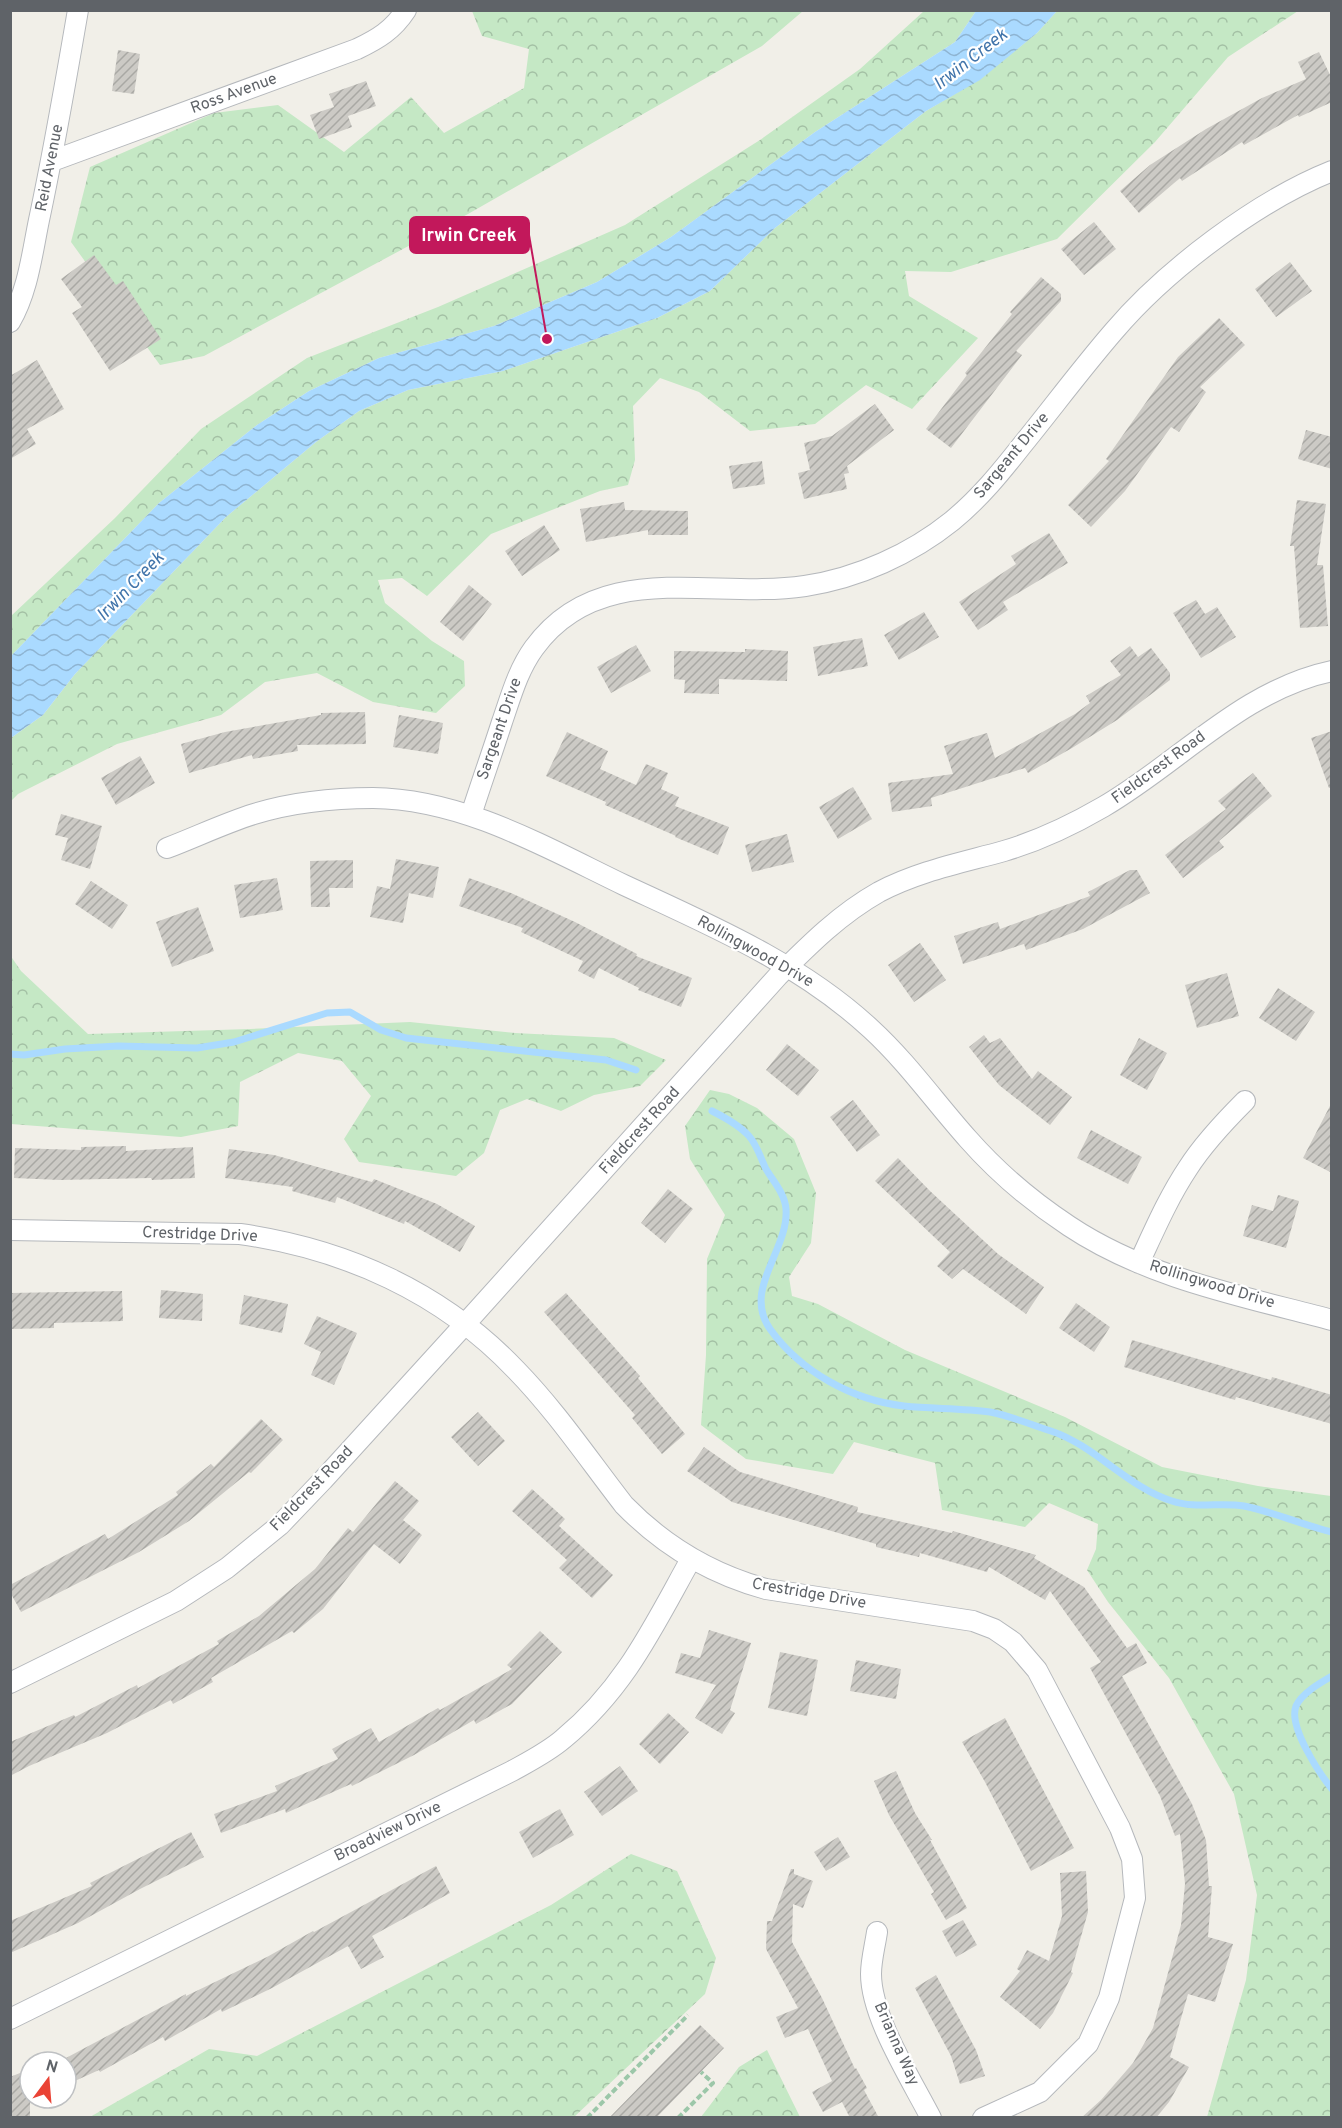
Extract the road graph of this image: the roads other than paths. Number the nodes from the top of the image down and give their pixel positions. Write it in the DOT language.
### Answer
graph roads {
  1 [pos="78,10"];
  2 [pos="406,10"];
  3 [pos="52,161"];
  4 [pos="1332,171"];
  5 [pos="10,322"];
  6 [pos="1332,672"];
  7 [pos="471,815"];
  8 [pos="167,848"];
  9 [pos="788,966"];
  10 [pos="1245,1101"];
  11 [pos="10,1230"];
  12 [pos="1139,1263"];
  13 [pos="1332,1320"];
  14 [pos="466,1323"];
  15 [pos="691,1559"];
  16 [pos="10,1683"];
  17 [pos="878,1932"];
  18 [pos="10,2019"];
  19 [pos="931,2118"];
  20 [pos="983,2118"];
  1 -- 3 [label="street, Reid Avenue"];
  2 -- 3 [label="street, Ross Avenue"];
  3 -- 5 [label="street, Reid Avenue"];
  4 -- 7 [label="street, Sargeant Drive"];
  6 -- 9 [label="street, Fieldcrest Road"];
  7 -- 8 [label="street, Rollingwood Drive"];
  7 -- 9 [label="street, Rollingwood Drive"];
  9 -- 12 [label="street, Rollingwood Drive"];
  9 -- 14 [label="street, Fieldcrest Road"];
  10 -- 12 [label="street"];
  11 -- 14 [label="street, Crestridge Drive"];
  12 -- 13 [label="street, Rollingwood Drive"];
  14 -- 15 [label="street, Crestridge Drive"];
  14 -- 16 [label="street, Fieldcrest Road"];
  15 -- 18 [label="street, Broadview Drive"];
  15 -- 20 [label="street, Crestridge Drive"];
  17 -- 19 [label="street, Brianna Way"];
}
